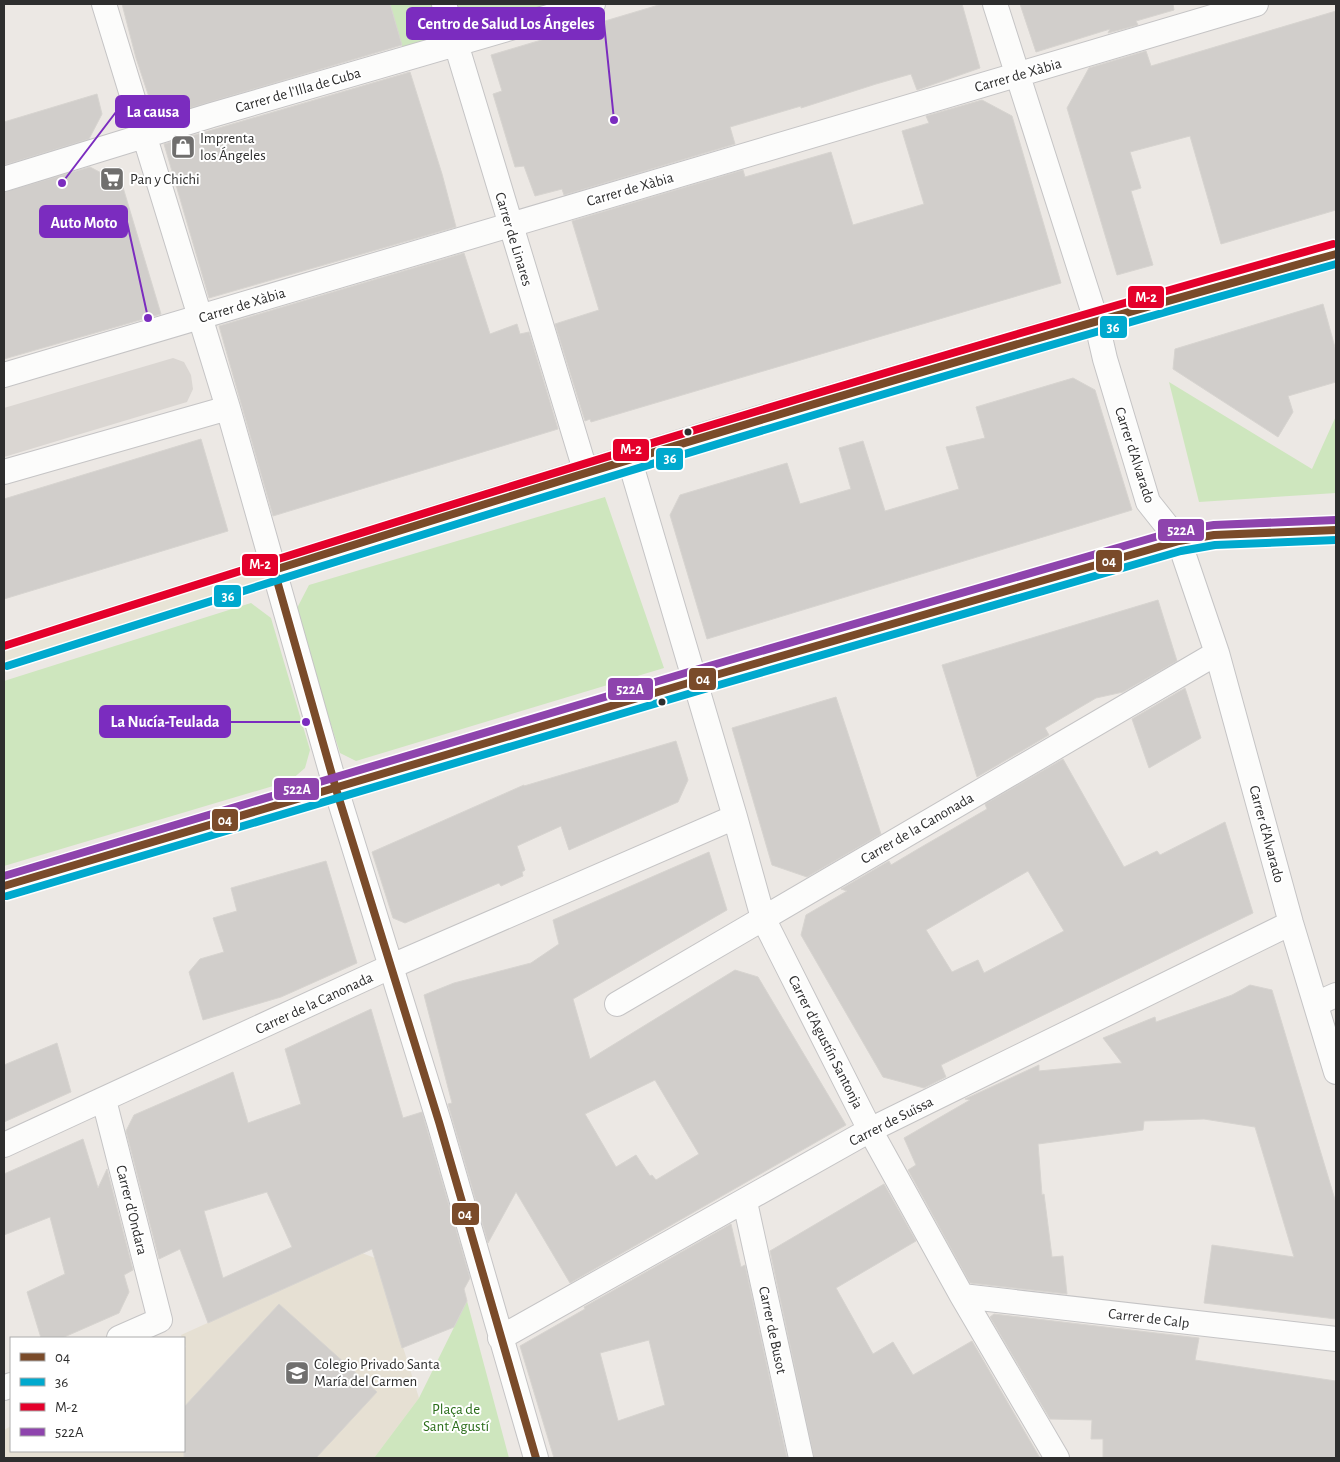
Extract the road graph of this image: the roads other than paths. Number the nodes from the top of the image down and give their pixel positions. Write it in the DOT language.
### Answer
graph roads {
  1 [pos="104,4"];
  2 [pos="444,4"];
  3 [pos="593,4"];
  4 [pos="995,4"];
  5 [pos="1256,4"];
  6 [pos="458,45"];
  7 [pos="1020,75"];
  8 [pos="146,136"];
  9 [pos="4,178"];
  10 [pos="509,224"];
  11 [pos="1336,254"];
  12 [pos="200,318"];
  13 [pos="1096,320"];
  14 [pos="4,375"];
  15 [pos="228,408"];
  16 [pos="629,458"];
  17 [pos="4,472"];
  18 [pos="586,473"];
  19 [pos="1336,530"];
  20 [pos="1179,541"];
  21 [pos="274,570"];
  22 [pos="1217,653"];
  23 [pos="4,656"];
  24 [pos="695,681"];
  25 [pos="336,789"];
  26 [pos="735,817"];
  27 [pos="4,886"];
  28 [pos="763,918"];
  29 [pos="1291,923"];
  30 [pos="392,966"];
  31 [pos="1326,999"];
  32 [pos="617,1004"];
  33 [pos="1336,1072"];
  34 [pos="104,1100"];
  35 [pos="870,1130"];
  36 [pos="4,1145"];
  37 [pos="745,1202"];
  38 [pos="962,1296"];
  39 [pos="121,1337"];
  40 [pos="500,1338"];
  41 [pos="1336,1339"];
  42 [pos="536,1458"];
  43 [pos="801,1458"];
  44 [pos="1057,1458"];
  1 -- 8 [label="street"];
  2 -- 6 [label="street, Carrer de Linares"];
  3 -- 6 [label="street, Carrer de l'Illa de Cuba"];
  4 -- 7 [label="street, Carrer d'Alvarado"];
  5 -- 7 [label="street, Carrer de Xàbia"];
  6 -- 8 [label="street, Carrer de l'Illa de Cuba"];
  6 -- 10 [label="street, Carrer de Linares"];
  7 -- 10 [label="street, Carrer de Xàbia"];
  7 -- 13 [label="street, Carrer d'Alvarado"];
  8 -- 9 [label="street, Carrer de l'Illa de Cuba"];
  8 -- 12 [label="street"];
  10 -- 12 [label="street, Carrer de Xàbia"];
  10 -- 18 [label="street, Carrer de Linares"];
  11 -- 13 [label="main road"];
  12 -- 14 [label="street, Carrer de Xàbia"];
  12 -- 15 [label="street"];
  13 -- 16 [label="main road"];
  13 -- 20 [label="street, Carrer d'Alvarado"];
  15 -- 17 [label="street"];
  15 -- 21 [label="street"];
  16 -- 18 [label="main road"];
  16 -- 24 [label="street, Carrer d'Agustín Santonja"];
  18 -- 21 [label="main road"];
  19 -- 20 [label="main road"];
  20 -- 22 [label="street, Carrer d'Alvarado"];
  20 -- 24 [label="main road"];
  21 -- 23 [label="main road"];
  21 -- 25 [label="street"];
  22 -- 28 [label="street, Carrer de la Canonada"];
  22 -- 29 [label="street, Carrer d'Alvarado"];
  24 -- 25 [label="main road"];
  24 -- 26 [label="street, Carrer d'Agustín Santonja"];
  25 -- 27 [label="main road"];
  25 -- 30 [label="street"];
  26 -- 28 [label="street, Carrer d'Agustín Santonja"];
  26 -- 30 [label="street, Carrer de la Canonada"];
  28 -- 32 [label="street, Carrer de la Canonada"];
  28 -- 35 [label="street, Carrer d'Agustín Santonja"];
  29 -- 31 [label="street, Carrer d'Alvarado"];
  29 -- 35 [label="street, Carrer de Suïssa"];
  30 -- 34 [label="street, Carrer de la Canonada"];
  30 -- 40 [label="street"];
  31 -- 33 [label="street, Carrer d'Alvarado"];
  34 -- 36 [label="street, Carrer de la Canonada"];
  34 -- 39 [label="street, Carrer d'Ondara"];
  35 -- 37 [label="street, Carrer de Suïssa"];
  35 -- 38 [label="street, Carrer d'Agustín Santonja"];
  37 -- 40 [label="street, Carrer de Suïssa"];
  37 -- 43 [label="street, Carrer de Busot"];
  38 -- 41 [label="street, Carrer de Calp"];
  38 -- 44 [label="street, Carrer d'Agustín Santonja"];
  40 -- 42 [label="street"];
}
